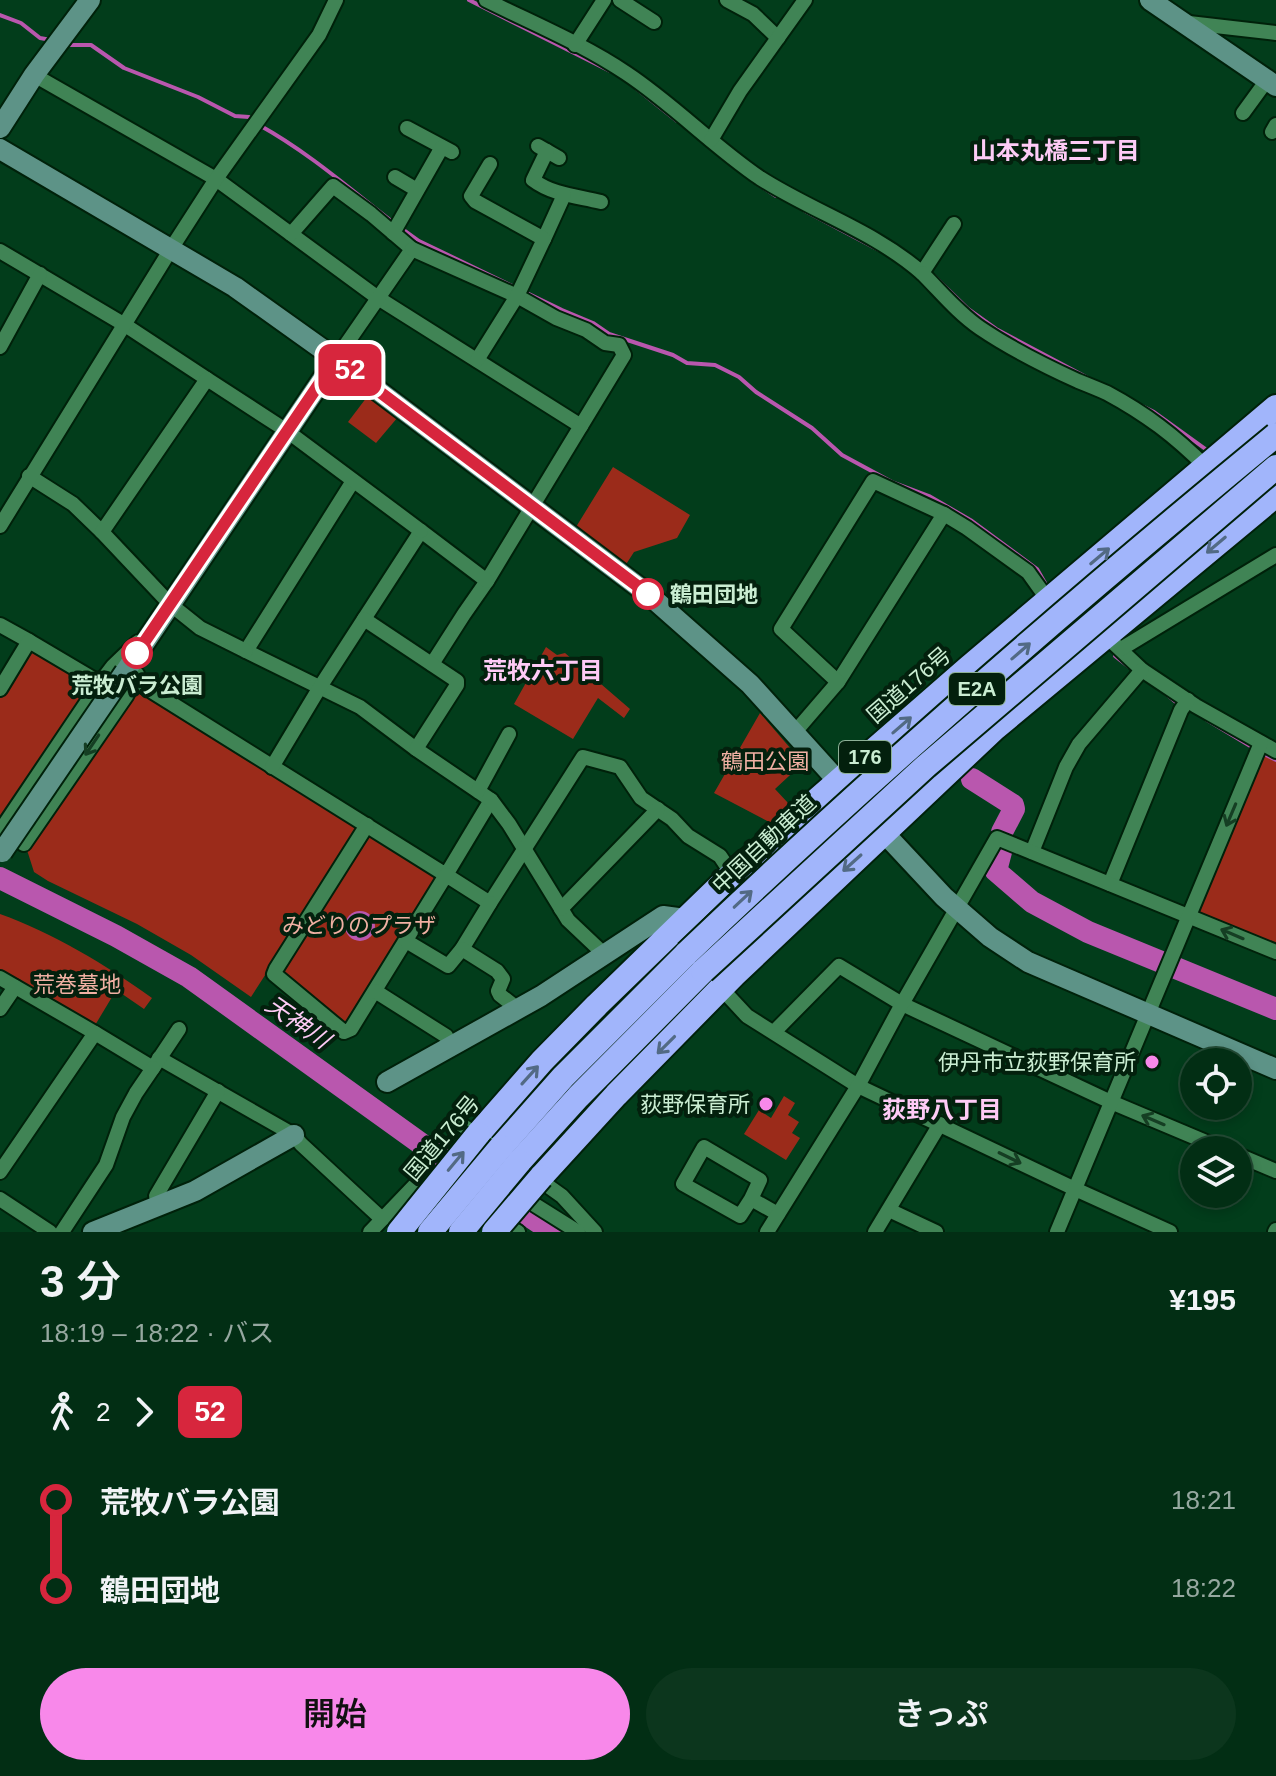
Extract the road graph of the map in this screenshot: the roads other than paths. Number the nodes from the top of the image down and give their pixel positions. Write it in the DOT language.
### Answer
graph roads {
  1 [pos="90,0"];
  2 [pos="336,0"];
  3 [pos="486,0"];
  4 [pos="604,0"];
  5 [pos="620,0"];
  6 [pos="727,0"];
  7 [pos="805,0"];
  8 [pos="1150,0"];
  9 [pos="502,4"];
  10 [pos="648,21"];
  11 [pos="1183,23"];
  12 [pos="1276,33"];
  13 [pos="778,38"];
  14 [pos="575,45"];
  15 [pos="34,75"];
  16 [pos="1271,83"];
  17 [pos="1243,113"];
  18 [pos="0,128"];
  19 [pos="407,128"];
  20 [pos="711,140"];
  21 [pos="0,149"];
  22 [pos="548,152"];
  23 [pos="490,164"];
  24 [pos="395,177"];
  25 [pos="216,179"];
  26 [pos="417,190"];
  27 [pos="564,195"];
  28 [pos="601,202"];
  29 [pos="954,224"];
  30 [pos="393,233"];
  31 [pos="291,234"];
  32 [pos="544,239"];
  33 [pos="171,249"];
  34 [pos="412,249"];
  35 [pos="0,251"];
  36 [pos="922,273"];
  37 [pos="40,274"];
  38 [pos="517,296"];
  39 [pos="378,298"];
  40 [pos="125,325"];
  41 [pos="0,347"];
  42 [pos="336,359"];
  43 [pos="477,360"];
  44 [pos="207,379"];
  45 [pos="1276,407"];
  46 [pos="581,426"];
  47 [pos="287,431"];
  48 [pos="1276,435"];
  49 [pos="1206,467"];
  50 [pos="1276,467"];
  51 [pos="29,476"];
  52 [pos="353,481"];
  53 [pos="1276,495"];
  54 [pos="7,501"];
  55 [pos="532,507"];
  56 [pos="944,514"];
  57 [pos="0,526"];
  58 [pos="421,531"];
  59 [pos="102,532"];
  60 [pos="1276,555"];
  61 [pos="487,581"];
  62 [pos="1048,600"];
  63 [pos="170,604"];
  64 [pos="364,619"];
  65 [pos="0,625"];
  66 [pos="155,625"];
  67 [pos="29,641"];
  68 [pos="1114,643"];
  69 [pos="246,651"];
  70 [pos="432,664"];
  71 [pos="1142,670"];
  72 [pos="130,676"];
  73 [pos="838,682"];
  74 [pos="100,683"];
  75 [pos="320,687"];
  76 [pos="0,689"];
  77 [pos="1188,700"];
  78 [pos="795,732"];
  79 [pos="509,734"];
  80 [pos="1261,743"];
  81 [pos="416,749"];
  82 [pos="1276,751"];
  83 [pos="272,767"];
  84 [pos="837,781"];
  85 [pos="478,791"];
  86 [pos="491,800"];
  87 [pos="658,809"];
  88 [pos="367,825"];
  89 [pos="1,830"];
  90 [pos="885,834"];
  91 [pos="524,849"];
  92 [pos="1032,852"];
  93 [pos="1,854"];
  94 [pos="732,874"];
  95 [pos="446,875"];
  96 [pos="1110,884"];
  97 [pos="490,903"];
  98 [pos="561,909"];
  99 [pos="958,910"];
  100 [pos="1189,916"];
  101 [pos="685,919"];
  102 [pos="406,941"];
  103 [pos="462,949"];
  104 [pos="1276,952"];
  105 [pos="605,955"];
  106 [pos="0,978"];
  107 [pos="728,982"];
  108 [pos="15,987"];
  109 [pos="375,991"];
  110 [pos="902,1004"];
  111 [pos="0,1009"];
  112 [pos="518,1009"];
  113 [pos="1149,1014"];
  114 [pos="179,1029"];
  115 [pos="774,1032"];
  116 [pos="95,1033"];
  117 [pos="451,1045"];
  118 [pos="156,1063"];
  119 [pos="1276,1069"];
  120 [pos="387,1082"];
  121 [pos="858,1086"];
  122 [pos="218,1091"];
  123 [pos="1111,1102"];
  124 [pos="455,1120"];
  125 [pos="940,1124"];
  126 [pos="294,1135"];
  127 [pos="1192,1136"];
  128 [pos="510,1155"];
  129 [pos="1252,1161"];
  130 [pos="1276,1171"];
  131 [pos="0,1172"];
  132 [pos="1075,1189"];
  133 [pos="0,1199"];
  134 [pos="751,1199"];
  135 [pos="535,1205"];
  136 [pos="159,1206"];
  137 [pos="889,1210"];
  138 [pos="778,1214"];
  139 [pos="390,1228"];
  140 [pos="509,1231"];
  141 [pos="50,1232"];
  142 [pos="62,1232"];
  143 [pos="93,1232"];
  144 [pos="370,1232"];
  145 [pos="430,1232"];
  146 [pos="461,1232"];
  147 [pos="483,1232"];
  148 [pos="578,1232"];
  149 [pos="595,1232"];
  150 [pos="767,1232"];
  151 [pos="875,1232"];
  152 [pos="936,1232"];
  153 [pos="1057,1232"];
  154 [pos="1169,1232"];
  1 -- 15 [label="street"];
  2 -- 25 [label="street"];
  3 -- 9 [label="street"];
  4 -- 14 [label="street"];
  5 -- 10 [label="street"];
  6 -- 13 [label="street"];
  7 -- 13 [label="street"];
  8 -- 11 [label="street"];
  9 -- 14 [label="street"];
  11 -- 12 [label="street"];
  11 -- 16 [label="street"];
  13 -- 20 [label="street"];
  14 -- 20 [label="street"];
  15 -- 18 [label="street"];
  15 -- 25 [label="street"];
  16 -- 17 [label="street"];
  19 -- 26 [label="street"];
  20 -- 36 [label="street"];
  21 -- 33 [label="street"];
  22 -- 27 [label="street"];
  23 -- 32 [label="street"];
  24 -- 26 [label="street"];
  25 -- 31 [label="street"];
  25 -- 33 [label="street"];
  26 -- 30 [label="street"];
  27 -- 28 [label="street"];
  27 -- 32 [label="street"];
  29 -- 36 [label="street"];
  30 -- 31 [label="street"];
  30 -- 34 [label="street"];
  31 -- 39 [label="street"];
  32 -- 38 [label="street"];
  33 -- 40 [label="street"];
  33 -- 42 [label="street"];
  34 -- 38 [label="street"];
  34 -- 39 [label="street"];
  35 -- 37 [label="street"];
  36 -- 49 [label="street"];
  37 -- 40 [label="street"];
  37 -- 41 [label="street"];
  38 -- 43 [label="street"];
  38 -- 46 [label="street"];
  39 -- 42 [label="street"];
  39 -- 43 [label="street"];
  40 -- 44 [label="street"];
  40 -- 51 [label="street"];
  42 -- 47 [label="street"];
  42 -- 55 [label="street"];
  43 -- 46 [label="street"];
  44 -- 47 [label="street"];
  44 -- 59 [label="street"];
  45 -- 49 [label="highway, 国道176号 / 176"];
  46 -- 55 [label="street"];
  47 -- 52 [label="street"];
  47 -- 63 [label="street"];
  128 -- 48 [label="highway, 中国自動車道 / E2A, one-way, bridge"];
  62 -- 49 [label="highway, 国道176号 / 176, one-way"];
  50 -- 128 [label="highway, 中国自動車道 / E2A, bridge"];
  51 -- 54 [label="street"];
  51 -- 59 [label="street"];
  52 -- 58 [label="street"];
  52 -- 69 [label="street"];
  53 -- 68 [label="highway, one-way"];
  54 -- 57 [label="street"];
  55 -- 61 [label="street"];
  55 -- 78 [label="street"];
  56 -- 62 [label="street"];
  56 -- 73 [label="street"];
  56 -- 73 [label="street"];
  58 -- 61 [label="street"];
  58 -- 64 [label="street"];
  59 -- 63 [label="street"];
  60 -- 68 [label="street"];
  61 -- 70 [label="street"];
  84 -- 62 [label="highway, 国道176号 / 176, one-way"];
  63 -- 66 [label="street"];
  63 -- 69 [label="street"];
  64 -- 70 [label="street"];
  64 -- 75 [label="street"];
  65 -- 67 [label="street"];
  66 -- 72 [label="street"];
  66 -- 74 [label="street"];
  67 -- 74 [label="street"];
  67 -- 76 [label="street"];
  68 -- 71 [label="street"];
  68 -- 90 [label="highway"];
  69 -- 75 [label="street"];
  70 -- 81 [label="street"];
  71 -- 77 [label="street"];
  71 -- 92 [label="street"];
  72 -- 83 [label="street"];
  72 -- 89 [label="street, one-way"];
  72 -- 93 [label="street, bridge"];
  73 -- 78 [label="street"];
  74 -- 89 [label="street"];
  75 -- 81 [label="street"];
  75 -- 83 [label="street"];
  77 -- 80 [label="street"];
  77 -- 96 [label="street"];
  78 -- 84 [label="street"];
  79 -- 85 [label="street"];
  80 -- 82 [label="street"];
  80 -- 100 [label="street, one-way"];
  81 -- 85 [label="street"];
  83 -- 88 [label="street"];
  84 -- 90 [label="street"];
  84 -- 94 [label="highway, 国道176号 / 176"];
  85 -- 86 [label="street"];
  86 -- 91 [label="street"];
  86 -- 95 [label="street"];
  87 -- 91 [label="street"];
  87 -- 94 [label="street"];
  87 -- 98 [label="street"];
  88 -- 95 [label="street"];
  88 -- 109 [label="street"];
  90 -- 99 [label="street"];
  90 -- 107 [label="highway, one-way"];
  91 -- 97 [label="street"];
  91 -- 98 [label="street"];
  92 -- 96 [label="street"];
  92 -- 99 [label="street"];
  94 -- 101 [label="highway, 国道176号 / 176"];
  95 -- 97 [label="street"];
  95 -- 102 [label="street"];
  96 -- 100 [label="street"];
  97 -- 103 [label="street"];
  98 -- 105 [label="street"];
  99 -- 110 [label="street"];
  99 -- 113 [label="street"];
  104 -- 100 [label="street, one-way"];
  100 -- 113 [label="street"];
  101 -- 105 [label="street"];
  101 -- 107 [label="street"];
  139 -- 101 [label="highway, 国道176号 / 176, one-way, bridge"];
  102 -- 103 [label="street"];
  102 -- 109 [label="street"];
  103 -- 112 [label="street"];
  105 -- 112 [label="street"];
  106 -- 108 [label="street"];
  107 -- 115 [label="street"];
  107 -- 140 [label="highway, one-way, bridge"];
  108 -- 111 [label="street"];
  108 -- 116 [label="street"];
  109 -- 117 [label="street"];
  110 -- 115 [label="street"];
  110 -- 121 [label="street"];
  110 -- 123 [label="street"];
  112 -- 117 [label="street"];
  113 -- 119 [label="street"];
  113 -- 123 [label="street"];
  114 -- 118 [label="street"];
  115 -- 121 [label="street"];
  116 -- 118 [label="street"];
  116 -- 131 [label="street"];
  117 -- 120 [label="street"];
  118 -- 122 [label="street"];
  118 -- 142 [label="street"];
  121 -- 125 [label="street"];
  121 -- 138 [label="street"];
  122 -- 126 [label="street"];
  122 -- 136 [label="street"];
  127 -- 123 [label="street, one-way"];
  123 -- 132 [label="street"];
  124 -- 149 [label="street"];
  125 -- 132 [label="street, one-way"];
  125 -- 137 [label="street"];
  126 -- 136 [label="street"];
  126 -- 139 [label="street"];
  128 -- 145 [label="highway, 中国自動車道 / E2A, bridge"];
  128 -- 146 [label="highway, 中国自動車道 / E2A, bridge"];
  129 -- 130 [label="street"];
  132 -- 153 [label="street"];
  132 -- 154 [label="street"];
  133 -- 141 [label="street"];
  134 -- 134 [label="street"];
  134 -- 138 [label="street"];
  135 -- 148 [label="street"];
  136 -- 143 [label="street"];
  137 -- 151 [label="street"];
  137 -- 152 [label="street"];
  138 -- 150 [label="street"];
  139 -- 144 [label="street"];
  139 -- 147 [label="street"];
}
